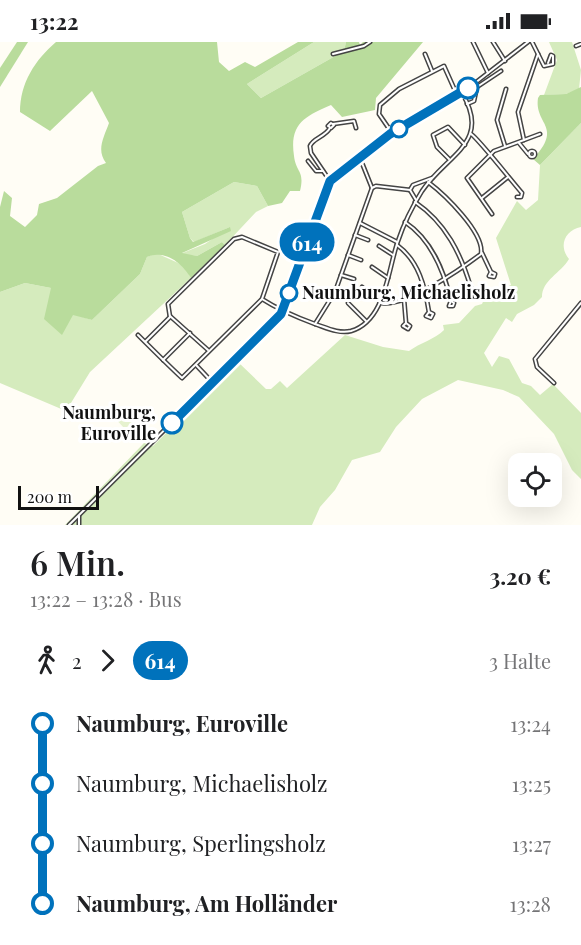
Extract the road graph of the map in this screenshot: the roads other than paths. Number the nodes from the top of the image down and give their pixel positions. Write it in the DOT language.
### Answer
graph roads {
  1 [pos="370,42"];
  2 [pos="473,42"];
  3 [pos="493,42"];
  4 [pos="530,42"];
  5 [pos="581,44"];
  6 [pos="576,46"];
  7 [pos="333,54"];
  8 [pos="425,54"];
  9 [pos="538,54"];
  10 [pos="505,61"];
  11 [pos="548,63"];
  12 [pos="432,71"];
  13 [pos="501,71"];
  14 [pos="488,73"];
  15 [pos="506,88"];
  16 [pos="462,93"];
  17 [pos="457,95"];
  18 [pos="467,104"];
  19 [pos="356,128"];
  20 [pos="392,133"];
  21 [pos="471,134"];
  22 [pos="540,134"];
  23 [pos="524,140"];
  24 [pos="518,142"];
  25 [pos="465,145"];
  26 [pos="505,147"];
  27 [pos="528,154"];
  28 [pos="489,155"];
  29 [pos="360,158"];
  30 [pos="448,159"];
  31 [pos="308,161"];
  32 [pos="324,171"];
  33 [pos="508,177"];
  34 [pos="432,178"];
  35 [pos="330,181"];
  36 [pos="428,182"];
  37 [pos="372,188"];
  38 [pos="410,190"];
  39 [pos="519,190"];
  40 [pos="481,198"];
  41 [pos="416,201"];
  42 [pos="492,213"];
  43 [pos="405,222"];
  44 [pos="360,223"];
  45 [pos="355,235"];
  46 [pos="368,240"];
  47 [pos="397,243"];
  48 [pos="379,246"];
  49 [pos="482,253"];
  50 [pos="348,255"];
  51 [pos="393,255"];
  52 [pos="361,260"];
  53 [pos="464,265"];
  54 [pos="372,267"];
  55 [pos="491,272"];
  56 [pos="341,275"];
  57 [pos="444,277"];
  58 [pos="388,278"];
  59 [pos="354,279"];
  60 [pos="362,287"];
  61 [pos="425,288"];
  62 [pos="471,288"];
  63 [pos="262,298"];
  64 [pos="404,300"];
  65 [pos="451,301"];
  66 [pos="379,302"];
  67 [pos="348,303"];
  68 [pos="581,303"];
  69 [pos="282,312"];
  70 [pos="429,312"];
  71 [pos="170,316"];
  72 [pos="366,321"];
  73 [pos="406,323"];
  74 [pos="315,324"];
  75 [pos="190,333"];
  76 [pos="138,335"];
  77 [pos="145,342"];
  78 [pos="208,351"];
  79 [pos="163,360"];
  80 [pos="195,364"];
  81 [pos="213,382"];
  82 [pos="554,383"];
  83 [pos="78,516"];
  84 [pos="69,525"];
  85 [pos="79,525"];
  1 -- 7 [label="street"];
  2 -- 14 [label="street"];
  3 -- 10 [label="street"];
  4 -- 9 [label="street"];
  4 -- 10 [label="street"];
  5 -- 6 [label="street"];
  8 -- 12 [label="street"];
  9 -- 11 [label="street"];
  9 -- 23 [label="street"];
  10 -- 14 [label="street"];
  12 -- 17 [label="street"];
  12 -- 20 [label="street"];
  13 -- 18 [label="street"];
  14 -- 16 [label="street"];
  15 -- 26 [label="street"];
  16 -- 17 [label="street"];
  16 -- 18 [label="street"];
  17 -- 20 [label="street"];
  18 -- 21 [label="street"];
  19 -- 32 [label="street"];
  20 -- 29 [label="street"];
  21 -- 25 [label="street"];
  21 -- 28 [label="street"];
  22 -- 23 [label="street"];
  23 -- 24 [label="street"];
  24 -- 26 [label="street"];
  24 -- 27 [label="street"];
  25 -- 30 [label="street"];
  25 -- 30 [label="street"];
  26 -- 28 [label="street"];
  28 -- 33 [label="street"];
  28 -- 40 [label="street"];
  29 -- 35 [label="street"];
  29 -- 37 [label="street"];
  30 -- 34 [label="street"];
  31 -- 32 [label="street"];
  32 -- 35 [label="street"];
  33 -- 39 [label="street"];
  33 -- 40 [label="street"];
  34 -- 36 [label="street"];
  34 -- 38 [label="street"];
  35 -- 69 [label="street"];
  36 -- 41 [label="street"];
  36 -- 49 [label="street"];
  37 -- 38 [label="street"];
  37 -- 44 [label="street"];
  38 -- 41 [label="street"];
  40 -- 42 [label="street"];
  41 -- 43 [label="street"];
  41 -- 53 [label="street"];
  43 -- 47 [label="street"];
  43 -- 57 [label="street"];
  44 -- 45 [label="street"];
  44 -- 47 [label="street"];
  45 -- 46 [label="street"];
  45 -- 50 [label="street"];
  47 -- 51 [label="street"];
  47 -- 61 [label="street"];
  48 -- 51 [label="street"];
  49 -- 53 [label="street"];
  49 -- 55 [label="street"];
  50 -- 52 [label="street"];
  50 -- 56 [label="street"];
  51 -- 58 [label="street"];
  53 -- 57 [label="street"];
  53 -- 62 [label="street"];
  54 -- 58 [label="street"];
  56 -- 59 [label="street"];
  56 -- 74 [label="street"];
  57 -- 61 [label="street"];
  57 -- 65 [label="street"];
  58 -- 66 [label="street"];
  60 -- 66 [label="street"];
  61 -- 64 [label="street"];
  61 -- 70 [label="street"];
  63 -- 69 [label="street"];
  63 -- 71 [label="street"];
  63 -- 78 [label="street"];
  64 -- 66 [label="street"];
  64 -- 73 [label="street"];
  66 -- 72 [label="street"];
  67 -- 72 [label="street"];
  68 -- 82 [label="street"];
  69 -- 74 [label="street"];
  69 -- 81 [label="street"];
  71 -- 75 [label="street"];
  71 -- 77 [label="street"];
  72 -- 74 [label="street"];
  75 -- 78 [label="street"];
  75 -- 79 [label="street"];
  76 -- 77 [label="street"];
  77 -- 79 [label="street"];
  78 -- 80 [label="street"];
  79 -- 80 [label="street"];
  80 -- 81 [label="street"];
  81 -- 83 [label="street"];
  83 -- 84 [label="street"];
  83 -- 85 [label="street"];
}
